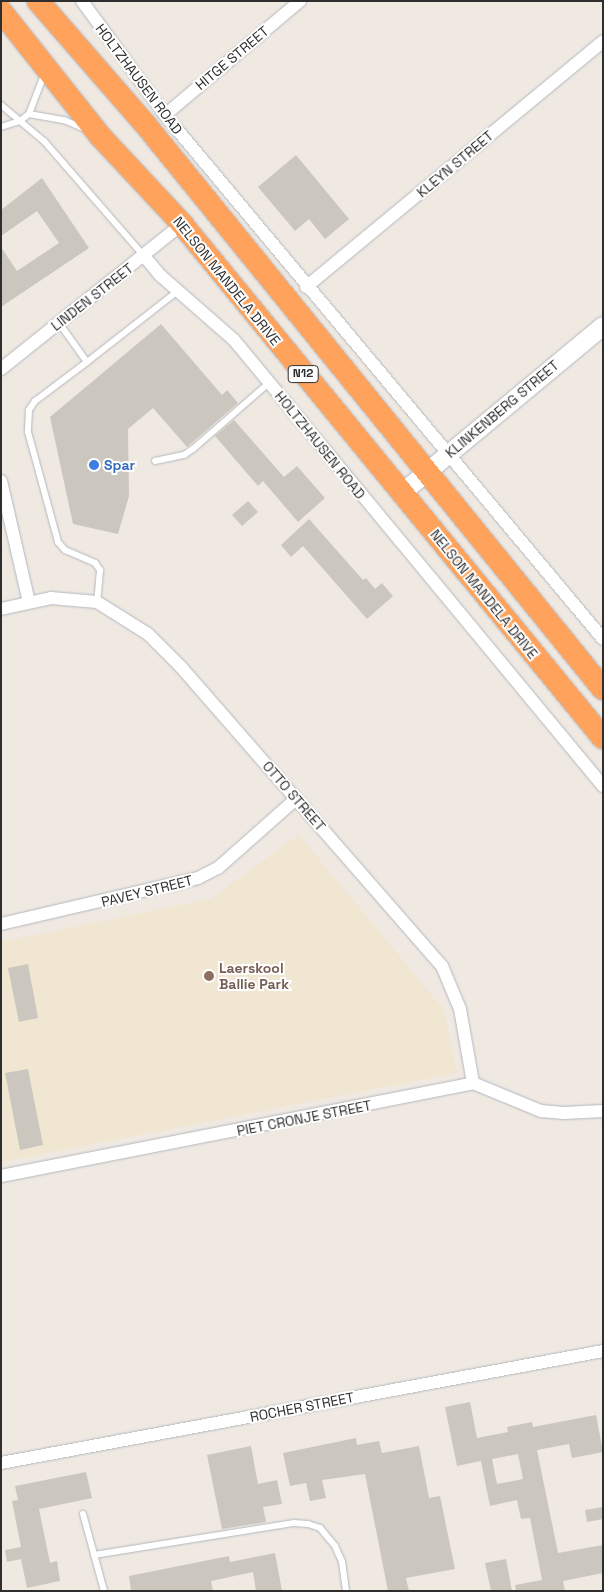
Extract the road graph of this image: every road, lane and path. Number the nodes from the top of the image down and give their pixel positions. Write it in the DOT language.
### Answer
graph roads {
  1 [pos="38,1"];
  2 [pos="52,1"];
  3 [pos="82,1"];
  4 [pos="300,1"];
  5 [pos="1,11"];
  6 [pos="603,41"];
  7 [pos="77,46"];
  8 [pos="45,64"];
  9 [pos="1,105"];
  10 [pos="29,114"];
  11 [pos="165,115"];
  12 [pos="20,121"];
  13 [pos="1,127"];
  14 [pos="102,137"];
  15 [pos="182,224"];
  16 [pos="144,256"];
  17 [pos="306,288"];
  18 [pos="178,291"];
  19 [pos="59,322"];
  20 [pos="603,326"];
  21 [pos="88,362"];
  22 [pos="3,367"];
  23 [pos="1,381"];
  24 [pos="270,382"];
  25 [pos="449,453"];
  26 [pos="155,461"];
  27 [pos="428,473"];
  28 [pos="1,481"];
  29 [pos="402,493"];
  30 [pos="29,602"];
  31 [pos="97,602"];
  32 [pos="1,609"];
  33 [pos="603,639"];
  34 [pos="603,689"];
  35 [pos="603,738"];
  36 [pos="603,786"];
  37 [pos="296,800"];
  38 [pos="1,924"];
  39 [pos="473,1083"];
  40 [pos="603,1111"];
  41 [pos="1,1176"];
  42 [pos="603,1351"];
  43 [pos="1,1463"];
  44 [pos="83,1514"];
  45 [pos="94,1555"];
  46 [pos="104,1591"];
  47 [pos="346,1591"];
  1 -- 7 [label="highway, N12"];
  2 -- 7 [label="highway"];
  3 -- 11 [label="street, HOLTZHAUSEN ROAD"];
  4 -- 11 [label="street, HITGE STREET"];
  5 -- 8 [label="highway, NELSON MANDELA DRIVE / N12"];
  6 -- 17 [label="street, KLEYN STREET"];
  7 -- 27 [label="highway, N12"];
  8 -- 10 [label="lane"];
  8 -- 14 [label="highway, NELSON MANDELA DRIVE / N12"];
  9 -- 12 [label="lane, HOLTZHAUSEN ROAD"];
  10 -- 12 [label="lane"];
  10 -- 14 [label="lane"];
  11 -- 17 [label="street, HOLTZHAUSEN ROAD"];
  12 -- 13 [label="lane"];
  12 -- 16 [label="lane, HOLTZHAUSEN ROAD"];
  14 -- 15 [label="highway, NELSON MANDELA DRIVE / N12"];
  15 -- 16 [label="street, LINDEN STREET"];
  15 -- 29 [label="highway, NELSON MANDELA DRIVE / N12"];
  16 -- 18 [label="street, HOLTZHAUSEN ROAD"];
  16 -- 19 [label="street, LINDEN STREET"];
  17 -- 25 [label="street, HOLTZHAUSEN ROAD"];
  18 -- 21 [label="lane"];
  18 -- 24 [label="street, HOLTZHAUSEN ROAD"];
  19 -- 21 [label="lane"];
  19 -- 22 [label="street, LINDEN STREET"];
  20 -- 25 [label="street, KLINKENBERG STREET"];
  21 -- 31 [label="lane"];
  22 -- 23 [label="street"];
  24 -- 26 [label="lane"];
  24 -- 36 [label="street, HOLTZHAUSEN ROAD"];
  25 -- 27 [label="street, KLINKENBERG STREET"];
  25 -- 33 [label="street, HOLTZHAUSEN ROAD"];
  27 -- 29 [label="street, KLINKENBERG STREET"];
  27 -- 34 [label="highway, N12"];
  28 -- 30 [label="street"];
  29 -- 35 [label="highway, NELSON MANDELA DRIVE / N12"];
  30 -- 31 [label="street, OTTO STREET"];
  30 -- 32 [label="street, OTTO STREET"];
  31 -- 37 [label="street, OTTO STREET"];
  37 -- 38 [label="street, PAVEY STREET"];
  37 -- 39 [label="street, OTTO STREET"];
  39 -- 40 [label="street"];
  39 -- 41 [label="street, PIET CRONJE STREET"];
  42 -- 43 [label="street, ROCHER STREET"];
  44 -- 45 [label="lane"];
  45 -- 46 [label="lane"];
  45 -- 47 [label="lane"];
}
